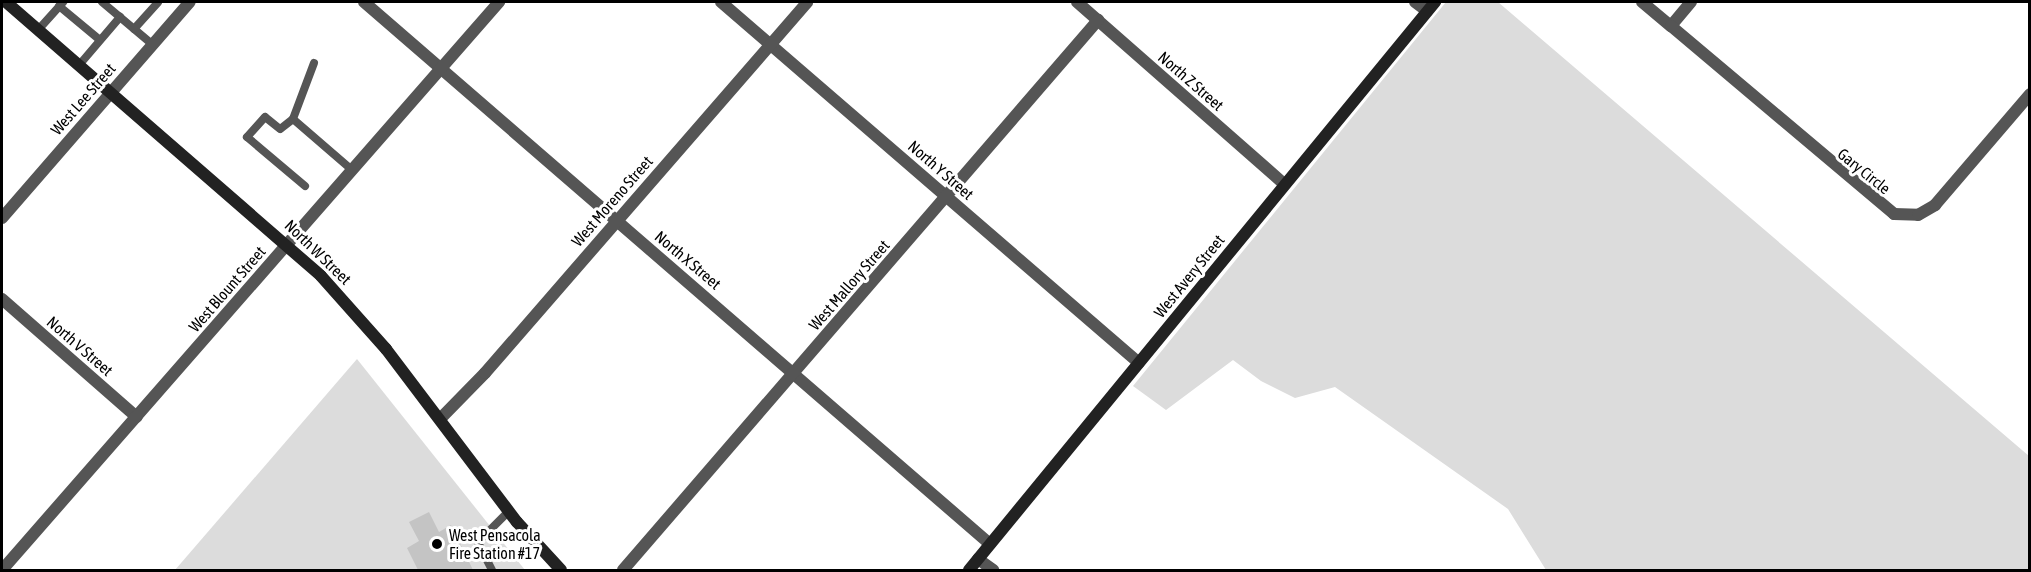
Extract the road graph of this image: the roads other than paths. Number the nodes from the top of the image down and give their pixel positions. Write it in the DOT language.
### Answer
graph roads {
  1 [pos="6,2"];
  2 [pos="102,2"];
  3 [pos="158,2"];
  4 [pos="190,2"];
  5 [pos="364,2"];
  6 [pos="499,2"];
  7 [pos="721,2"];
  8 [pos="807,2"];
  9 [pos="1077,2"];
  10 [pos="1415,2"];
  11 [pos="1642,2"];
  12 [pos="1691,2"];
  13 [pos="61,4"];
  14 [pos="1431,6"];
  15 [pos="120,17"];
  16 [pos="1098,20"];
  17 [pos="1671,26"];
  18 [pos="134,29"];
  19 [pos="38,30"];
  20 [pos="100,40"];
  21 [pos="769,44"];
  22 [pos="153,45"];
  23 [pos="314,63"];
  24 [pos="80,64"];
  25 [pos="441,68"];
  26 [pos="112,92"];
  27 [pos="2030,94"];
  28 [pos="292,119"];
  29 [pos="352,170"];
  30 [pos="1284,184"];
  31 [pos="305,186"];
  32 [pos="946,197"];
  33 [pos="2,218"];
  34 [pos="617,220"];
  35 [pos="287,245"];
  36 [pos="2,299"];
  37 [pos="1139,363"];
  38 [pos="794,372"];
  39 [pos="137,417"];
  40 [pos="440,419"];
  41 [pos="509,512"];
  42 [pos="990,544"];
  43 [pos="978,559"];
  44 [pos="2,570"];
  45 [pos="492,570"];
  46 [pos="561,570"];
  47 [pos="622,570"];
  48 [pos="969,570"];
  49 [pos="993,570"];
  1 -- 19 [label="main road, North W Street"];
  2 -- 15 [label="lane"];
  3 -- 18 [label="lane"];
  4 -- 22 [label="street, West Lee Street"];
  5 -- 25 [label="street, North X Street"];
  6 -- 25 [label="street, West Blount Street"];
  7 -- 21 [label="street, North Y Street"];
  8 -- 21 [label="street, West Moreno Street"];
  9 -- 16 [label="street, North Z Street"];
  10 -- 14 [label="street"];
  11 -- 17 [label="street, Gary Circle"];
  12 -- 17 [label="street"];
  13 -- 19 [label="lane"];
  13 -- 20 [label="lane"];
  14 -- 30 [label="main road, West Avery Street"];
  15 -- 18 [label="lane"];
  15 -- 20 [label="lane"];
  16 -- 30 [label="street, North Z Street"];
  16 -- 32 [label="street, West Mallory Street"];
  17 -- 27 [label="street, Gary Circle"];
  18 -- 22 [label="lane"];
  19 -- 24 [label="main road, North W Street"];
  20 -- 24 [label="lane"];
  21 -- 32 [label="street, North Y Street"];
  21 -- 34 [label="street, West Moreno Street"];
  22 -- 26 [label="street, West Lee Street"];
  23 -- 28 [label="lane"];
  24 -- 26 [label="main road, North W Street"];
  25 -- 29 [label="street, West Blount Street"];
  25 -- 34 [label="street, North X Street"];
  26 -- 33 [label="street, West Lee Street"];
  26 -- 35 [label="main road, North W Street"];
  28 -- 29 [label="lane"];
  28 -- 31 [label="lane"];
  29 -- 35 [label="street, West Blount Street"];
  30 -- 37 [label="main road, West Avery Street"];
  32 -- 37 [label="street, North Y Street"];
  32 -- 38 [label="street, West Mallory Street"];
  34 -- 38 [label="street, North X Street"];
  34 -- 40 [label="street, West Moreno Street"];
  35 -- 39 [label="street, West Blount Street"];
  35 -- 40 [label="main road, North W Street"];
  36 -- 39 [label="street, North V Street"];
  37 -- 42 [label="main road, West Avery Street"];
  38 -- 42 [label="street, North X Street"];
  38 -- 47 [label="street, West Mallory Street"];
  39 -- 44 [label="street, West Blount Street"];
  40 -- 41 [label="main road, North W Street"];
  41 -- 45 [label="lane"];
  41 -- 46 [label="main road, North W Street"];
  42 -- 43 [label="main road, West Avery Street"];
  43 -- 48 [label="main road, West Avery Street"];
  43 -- 49 [label="street"];
}
